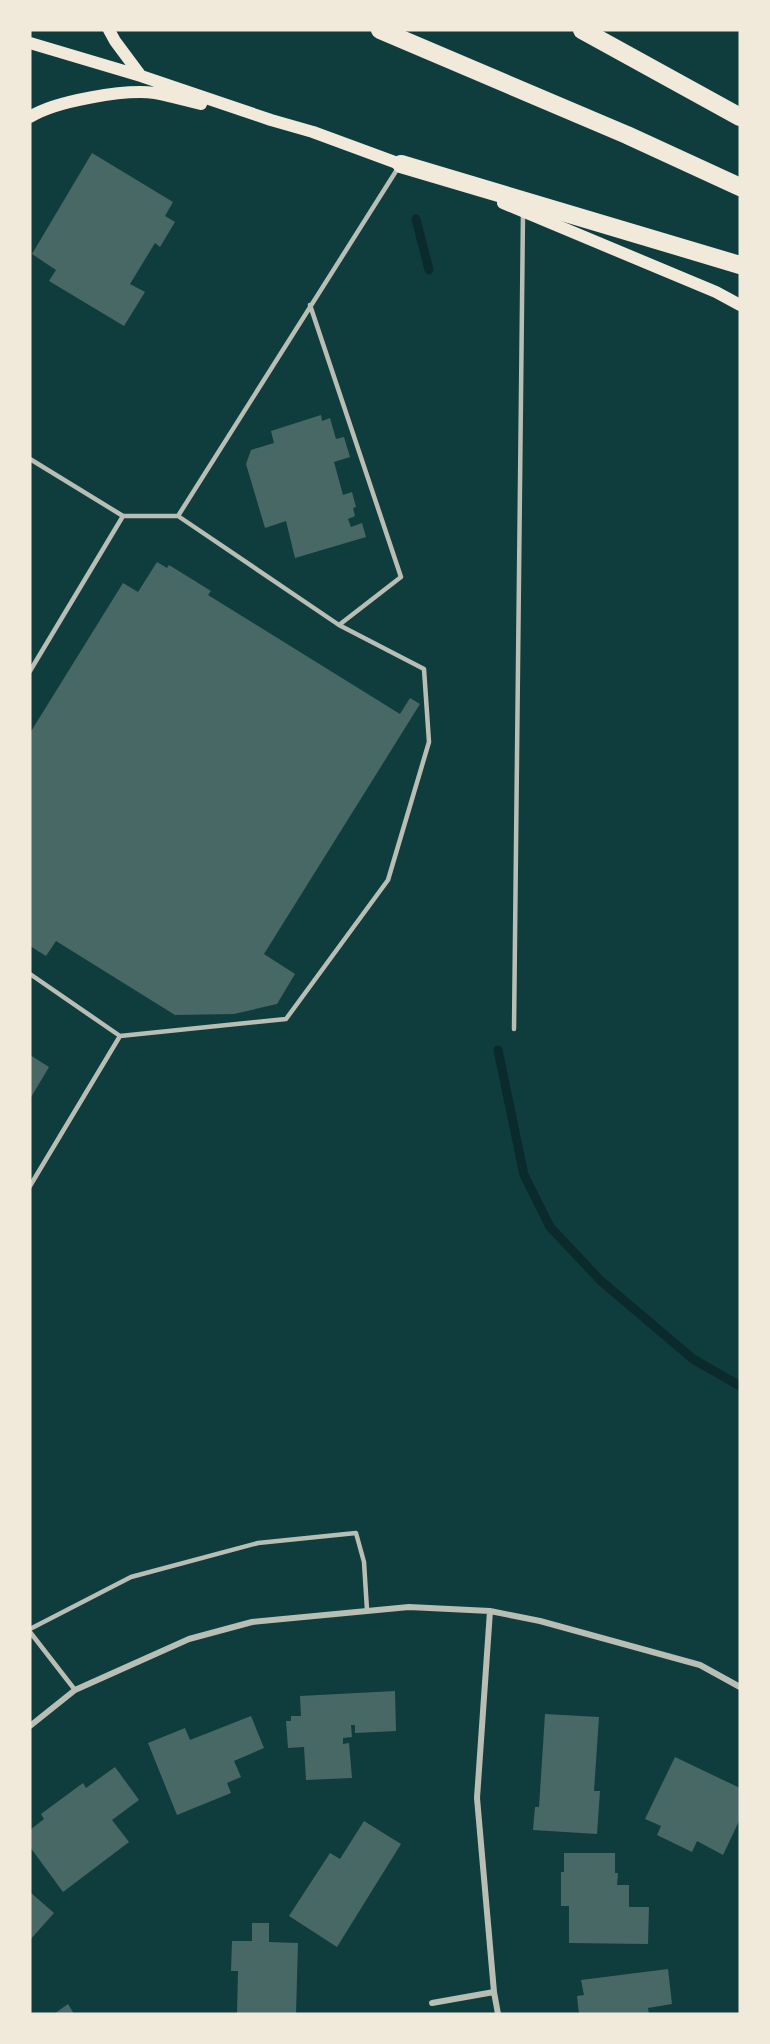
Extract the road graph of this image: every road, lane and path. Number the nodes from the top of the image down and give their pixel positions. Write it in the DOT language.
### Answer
graph roads {
  1 [pos="109,30"];
  2 [pos="380,30"];
  3 [pos="582,30"];
  4 [pos="30,43"];
  5 [pos="141,76"];
  6 [pos="30,117"];
  7 [pos="740,117"];
  8 [pos="271,120"];
  9 [pos="400,164"];
  10 [pos="740,187"];
  11 [pos="523,210"];
  12 [pos="740,265"];
  13 [pos="310,305"];
  14 [pos="740,305"];
  15 [pos="30,459"];
  16 [pos="123,516"];
  17 [pos="178,516"];
  18 [pos="339,625"];
  19 [pos="30,671"];
  20 [pos="30,974"];
  21 [pos="514,1029"];
  22 [pos="120,1036"];
  23 [pos="30,1186"];
  24 [pos="367,1610"];
  25 [pos="490,1611"];
  26 [pos="30,1630"];
  27 [pos="740,1687"];
  28 [pos="75,1690"];
  29 [pos="30,1726"];
  30 [pos="494,1992"];
  31 [pos="432,2003"];
  32 [pos="498,2014"];
  1 -- 5 [label="main road"];
  2 -- 10 [label="highway"];
  3 -- 7 [label="highway"];
  4 -- 5 [label="main road"];
  5 -- 8 [label="main road"];
  6 -- 8 [label="main road"];
  8 -- 9 [label="main road"];
  9 -- 11 [label="main road"];
  9 -- 12 [label="highway"];
  9 -- 13 [label="lane"];
  11 -- 14 [label="main road"];
  11 -- 21 [label="lane"];
  13 -- 17 [label="lane"];
  13 -- 18 [label="lane"];
  15 -- 16 [label="lane"];
  16 -- 17 [label="lane"];
  16 -- 19 [label="lane"];
  17 -- 18 [label="lane"];
  18 -- 22 [label="lane"];
  20 -- 22 [label="lane"];
  22 -- 23 [label="lane"];
  24 -- 25 [label="street"];
  24 -- 26 [label="lane"];
  24 -- 28 [label="street"];
  25 -- 27 [label="street"];
  25 -- 30 [label="street"];
  26 -- 28 [label="lane"];
  28 -- 29 [label="street"];
  30 -- 31 [label="street"];
  30 -- 32 [label="street"];
}
